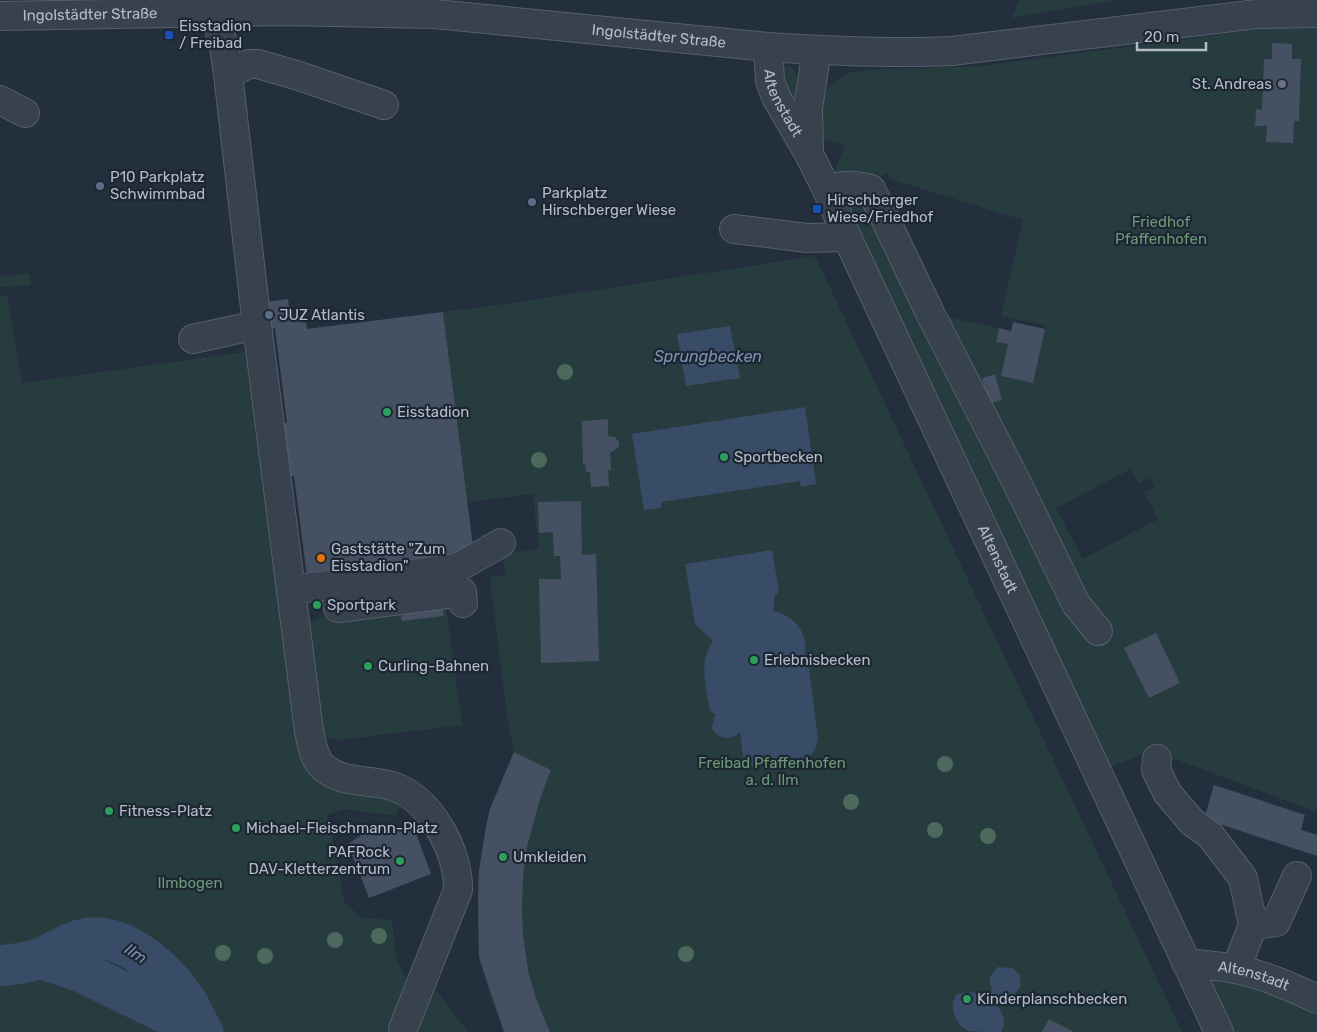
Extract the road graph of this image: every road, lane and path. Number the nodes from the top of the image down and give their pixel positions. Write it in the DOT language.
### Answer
graph roads {
  1 [pos="436,7"];
  2 [pos="215,12"];
  3 [pos="1317,13"];
  4 [pos="0,16"];
  5 [pos="768,47"];
  6 [pos="817,50"];
  7 [pos="228,74"];
  8 [pos="0,100"];
  9 [pos="384,105"];
  10 [pos="25,113"];
  11 [pos="809,154"];
  12 [pos="828,190"];
  13 [pos="734,229"];
  14 [pos="847,237"];
  15 [pos="257,325"];
  16 [pos="192,338"];
  17 [pos="501,542"];
  18 [pos="335,584"];
  19 [pos="290,590"];
  20 [pos="463,603"];
  21 [pos="1098,631"];
  22 [pos="1157,759"];
  23 [pos="1297,876"];
  24 [pos="1253,925"];
  25 [pos="1186,963"];
  26 [pos="1236,969"];
  27 [pos="1317,999"];
  28 [pos="403,1029"];
  29 [pos="1219,1032"];
  1 -- 2 [label="street, Ingolstädter Straße"];
  1 -- 5 [label="street, Ingolstädter Straße"];
  2 -- 4 [label="street, Ingolstädter Straße"];
  2 -- 7 [label="street"];
  3 -- 6 [label="street, Ingolstädter Straße"];
  5 -- 6 [label="street, Ingolstädter Straße"];
  5 -- 11 [label="street, Altenstadt"];
  6 -- 11 [label="street, Altenstadt"];
  7 -- 9 [label="street"];
  7 -- 15 [label="street"];
  8 -- 10 [label="street"];
  11 -- 12 [label="street, Altenstadt"];
  12 -- 14 [label="street, Altenstadt"];
  12 -- 21 [label="street"];
  13 -- 14 [label="street"];
  14 -- 25 [label="street, Altenstadt"];
  15 -- 16 [label="street"];
  15 -- 19 [label="street"];
  17 -- 18 [label="street"];
  18 -- 19 [label="street"];
  18 -- 20 [label="street"];
  19 -- 28 [label="street"];
  22 -- 24 [label="street"];
  23 -- 24 [label="street"];
  24 -- 26 [label="street"];
  25 -- 26 [label="street, Altenstadt"];
  25 -- 29 [label="street, Altenstadt"];
  26 -- 27 [label="street, Altenstadt"];
}
